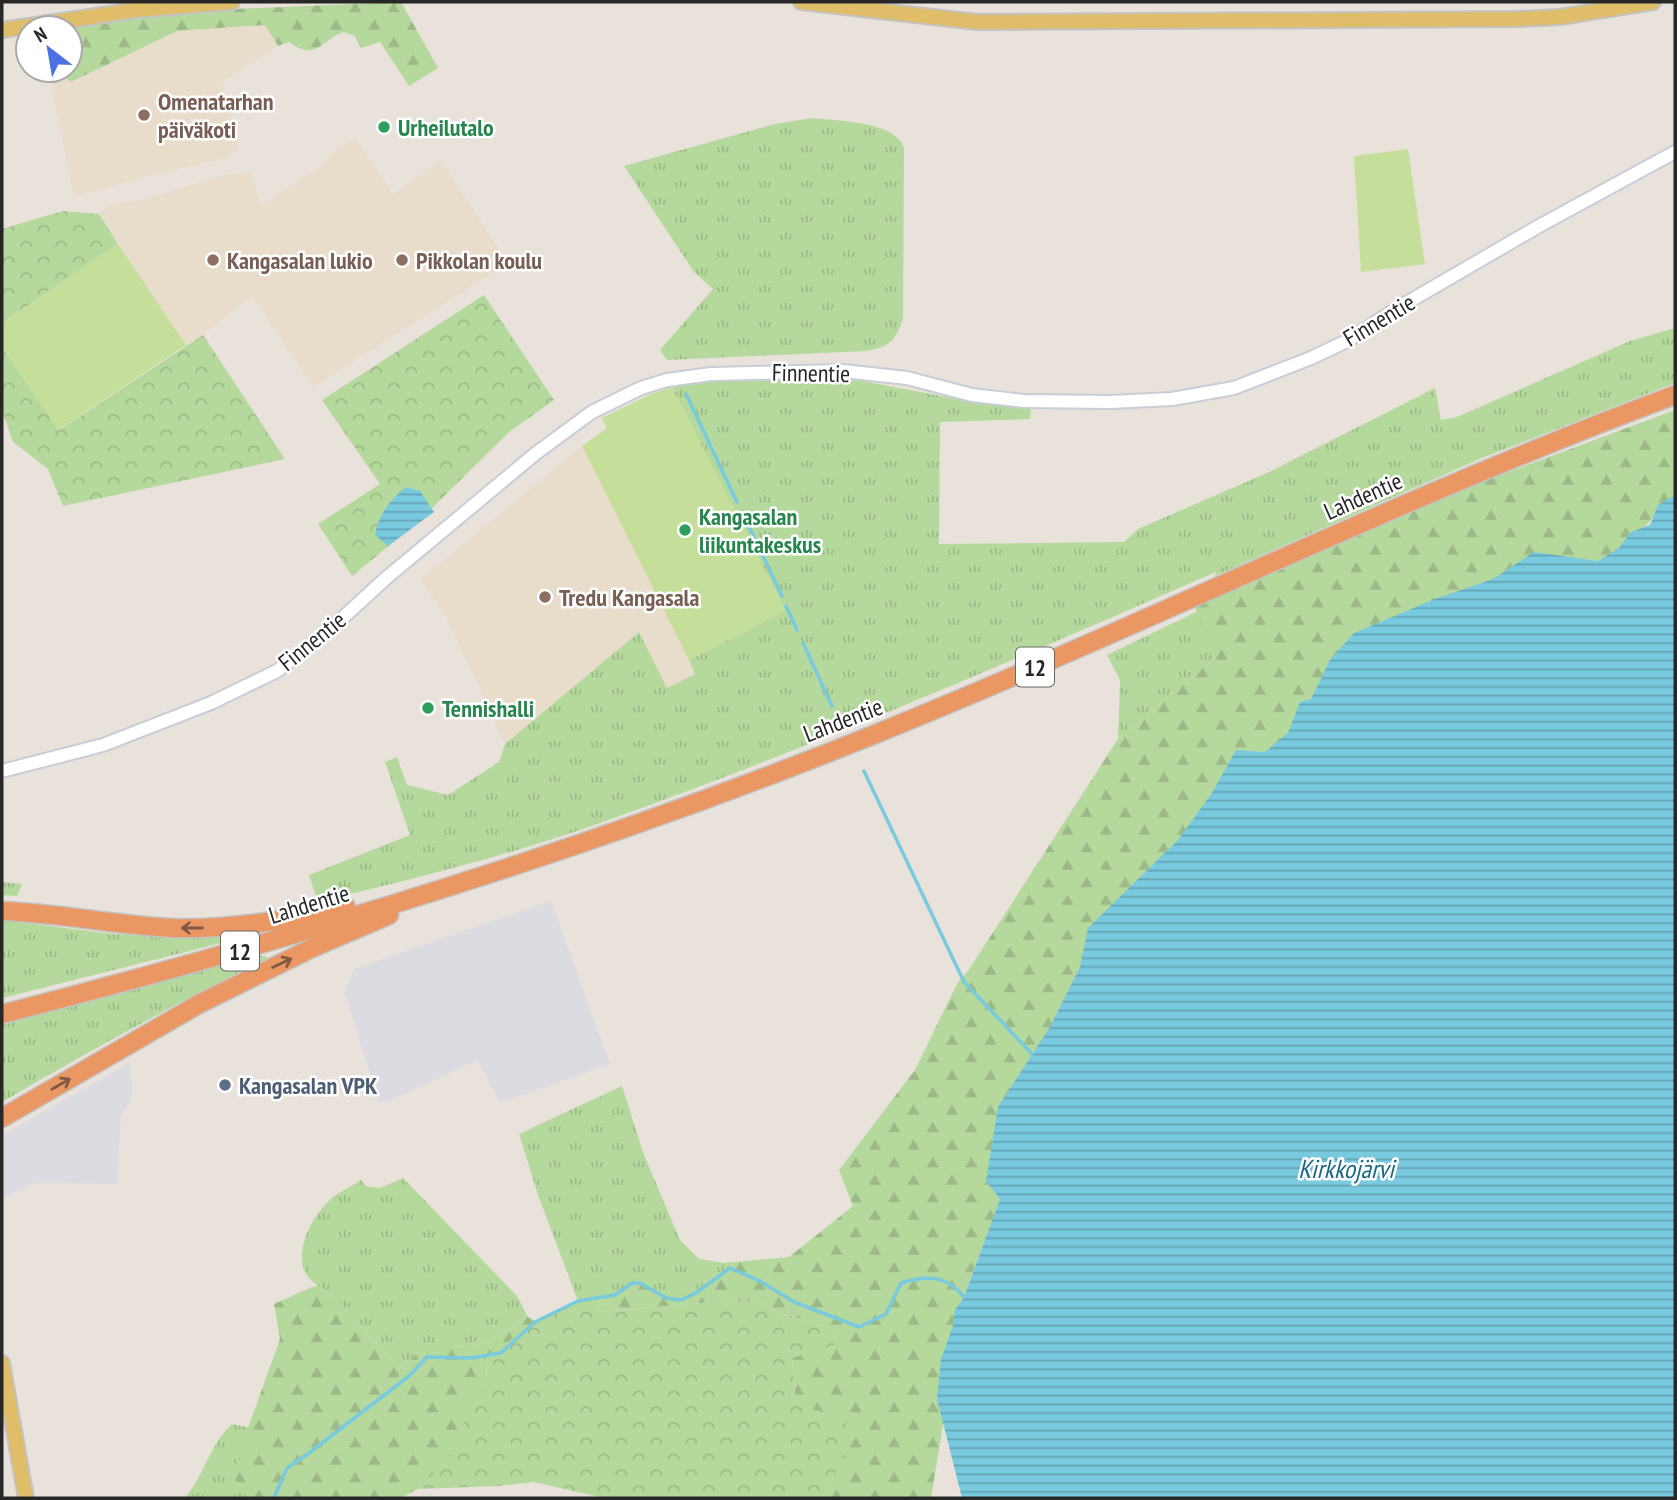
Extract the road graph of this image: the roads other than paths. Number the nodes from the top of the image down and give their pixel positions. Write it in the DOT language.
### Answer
graph roads {
  1 [pos="232,2"];
  2 [pos="801,2"];
  3 [pos="1653,2"];
  4 [pos="2,30"];
  5 [pos="1675,152"];
  6 [pos="1675,395"];
  7 [pos="2,771"];
  8 [pos="475,878"];
  9 [pos="2,911"];
  10 [pos="2,1014"];
  11 [pos="2,1118"];
  12 [pos="2,1363"];
  13 [pos="26,1498"];
  1 -- 4 [label="main road"];
  2 -- 3 [label="main road"];
  5 -- 7 [label="street, Finnentie"];
  6 -- 8 [label="highway, Lahdentie / 12"];
  8 -- 9 [label="highway, one-way"];
  8 -- 10 [label="highway, Lahdentie / 12"];
  11 -- 8 [label="highway, one-way"];
  12 -- 13 [label="main road"];
}
